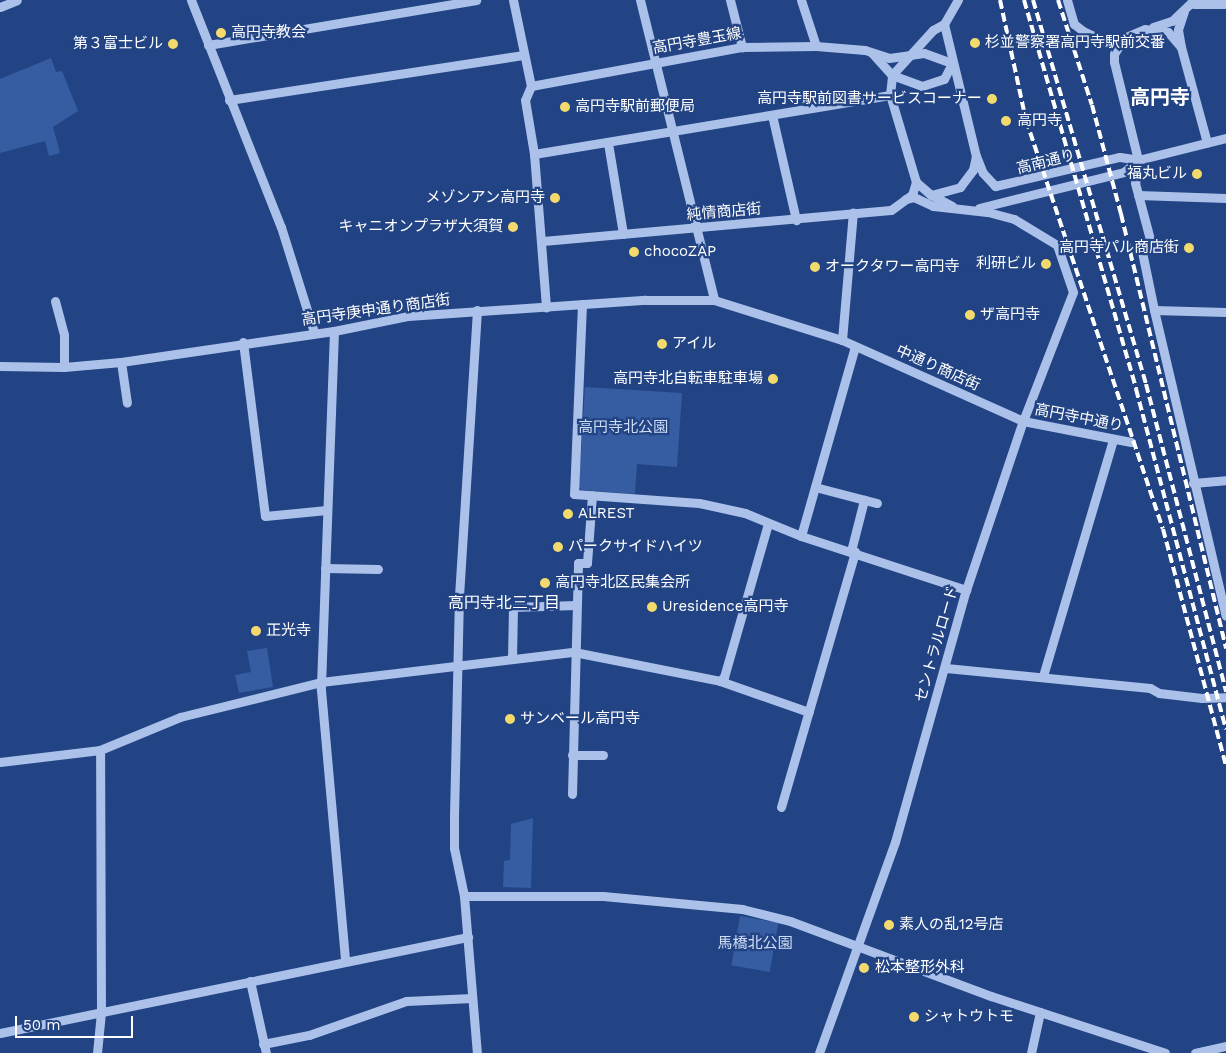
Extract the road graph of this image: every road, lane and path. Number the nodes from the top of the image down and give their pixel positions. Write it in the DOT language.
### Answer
graph roads {
  1 [pos="17,0"];
  2 [pos="191,0"];
  3 [pos="476,0"];
  4 [pos="513,0"];
  5 [pos="640,0"];
  6 [pos="730,0"];
  7 [pos="801,0"];
  8 [pos="958,0"];
  9 [pos="1067,0"];
  10 [pos="1194,2"];
  11 [pos="1226,4"];
  12 [pos="0,7"];
  13 [pos="1184,11"];
  14 [pos="944,24"];
  15 [pos="1145,29"];
  16 [pos="208,44"];
  17 [pos="816,46"];
  18 [pos="1181,46"];
  19 [pos="742,47"];
  20 [pos="1118,47"];
  21 [pos="870,51"];
  22 [pos="909,54"];
  23 [pos="523,55"];
  24 [pos="655,62"];
  25 [pos="952,63"];
  26 [pos="892,74"];
  27 [pos="531,86"];
  28 [pos="890,95"];
  29 [pos="229,100"];
  30 [pos="772,115"];
  31 [pos="673,130"];
  32 [pos="1226,138"];
  33 [pos="1207,142"];
  34 [pos="608,143"];
  35 [pos="534,154"];
  36 [pos="976,156"];
  37 [pos="1138,160"];
  38 [pos="916,182"];
  39 [pos="931,195"];
  40 [pos="1138,195"];
  41 [pos="1226,198"];
  42 [pos="905,199"];
  43 [pos="957,208"];
  44 [pos="971,210"];
  45 [pos="853,212"];
  46 [pos="796,220"];
  47 [pos="698,228"];
  48 [pos="623,234"];
  49 [pos="543,241"];
  50 [pos="714,300"];
  51 [pos="55,301"];
  52 [pos="582,304"];
  53 [pos="546,308"];
  54 [pos="477,310"];
  55 [pos="1154,310"];
  56 [pos="1226,312"];
  57 [pos="334,331"];
  58 [pos="314,332"];
  59 [pos="842,340"];
  60 [pos="243,342"];
  61 [pos="855,347"];
  62 [pos="121,362"];
  63 [pos="0,366"];
  64 [pos="64,367"];
  65 [pos="127,403"];
  66 [pos="1023,421"];
  67 [pos="1113,439"];
  68 [pos="1130,442"];
  69 [pos="1226,480"];
  70 [pos="1193,483"];
  71 [pos="815,487"];
  72 [pos="592,495"];
  73 [pos="864,500"];
  74 [pos="877,503"];
  75 [pos="327,510"];
  76 [pos="768,524"];
  77 [pos="801,536"];
  78 [pos="853,551"];
  79 [pos="326,568"];
  80 [pos="378,570"];
  81 [pos="966,590"];
  82 [pos="576,605"];
  83 [pos="1226,616"];
  84 [pos="574,652"];
  85 [pos="512,659"];
  86 [pos="458,664"];
  87 [pos="946,668"];
  88 [pos="1043,676"];
  89 [pos="720,680"];
  90 [pos="321,682"];
  91 [pos="1226,697"];
  92 [pos="809,712"];
  93 [pos="100,750"];
  94 [pos="572,755"];
  95 [pos="603,756"];
  96 [pos="0,762"];
  97 [pos="572,794"];
  98 [pos="781,807"];
  99 [pos="464,896"];
  100 [pos="468,937"];
  101 [pos="860,947"];
  102 [pos="346,961"];
  103 [pos="250,981"];
  104 [pos="472,998"];
  105 [pos="101,1012"];
  106 [pos="1040,1012"];
  107 [pos="0,1033"];
  108 [pos="265,1048"];
  109 [pos="1223,1048"];
  110 [pos="97,1053"];
  111 [pos="477,1053"];
  112 [pos="819,1053"];
  113 [pos="1031,1053"];
  114 [pos="1165,1053"];
  115 [pos="1194,1053"];
  1 -- 12 [label="street"];
  2 -- 16 [label="street"];
  3 -- 16 [label="street"];
  4 -- 23 [label="street"];
  5 -- 24 [label="street"];
  6 -- 19 [label="street"];
  7 -- 17 [label="street"];
  8 -- 14 [label="street"];
  9 -- 20 [label="street"];
  10 -- 11 [label="street"];
  10 -- 13 [label="street"];
  13 -- 15 [label="street"];
  13 -- 18 [label="street"];
  14 -- 22 [label="street"];
  14 -- 25 [label="street, 高南通り"];
  15 -- 18 [label="street"];
  15 -- 20 [label="street"];
  16 -- 29 [label="street"];
  17 -- 19 [label="street, 高円寺豊玉線"];
  17 -- 21 [label="street, 高円寺豊玉線"];
  18 -- 33 [label="street"];
  19 -- 24 [label="street, 高円寺豊玉線"];
  20 -- 37 [label="street"];
  21 -- 22 [label="street, 高円寺豊玉線"];
  21 -- 26 [label="street"];
  22 -- 25 [label="street, 高円寺豊玉線"];
  22 -- 26 [label="street"];
  23 -- 27 [label="street"];
  23 -- 29 [label="street"];
  24 -- 27 [label="street, 高円寺豊玉線"];
  24 -- 31 [label="street"];
  25 -- 26 [label="street"];
  25 -- 36 [label="street, 高南通り"];
  26 -- 28 [label="street"];
  27 -- 35 [label="street"];
  28 -- 30 [label="street"];
  28 -- 38 [label="street"];
  29 -- 58 [label="street"];
  30 -- 31 [label="street"];
  30 -- 46 [label="street"];
  31 -- 34 [label="street"];
  31 -- 47 [label="street"];
  32 -- 33 [label="street, 高南通り"];
  33 -- 37 [label="street, 高南通り"];
  34 -- 35 [label="street"];
  34 -- 48 [label="street"];
  35 -- 49 [label="street"];
  36 -- 37 [label="street, 高南通り"];
  36 -- 39 [label="street"];
  37 -- 40 [label="street"];
  37 -- 44 [label="street, 高南通り"];
  38 -- 39 [label="street"];
  38 -- 42 [label="street"];
  39 -- 43 [label="street"];
  40 -- 41 [label="street"];
  40 -- 55 [label="street"];
  42 -- 43 [label="street"];
  42 -- 45 [label="street, 純情商店街"];
  43 -- 44 [label="street"];
  44 -- 66 [label="street, セントラルロード"];
  45 -- 46 [label="street, 純情商店街"];
  45 -- 59 [label="street"];
  46 -- 47 [label="street, 純情商店街"];
  47 -- 48 [label="street, 純情商店街"];
  47 -- 50 [label="street"];
  48 -- 49 [label="street, 純情商店街"];
  49 -- 53 [label="street"];
  50 -- 52 [label="street, 高円寺庚申通り商店街"];
  50 -- 59 [label="street, 高円寺庚申通り商店街"];
  51 -- 64 [label="street"];
  52 -- 53 [label="street, 高円寺庚申通り商店街"];
  52 -- 72 [label="street"];
  53 -- 54 [label="street, 高円寺庚申通り商店街"];
  54 -- 57 [label="street, 高円寺庚申通り商店街"];
  54 -- 86 [label="street"];
  55 -- 56 [label="street"];
  55 -- 70 [label="street"];
  57 -- 58 [label="street, 高円寺庚申通り商店街"];
  57 -- 75 [label="street"];
  58 -- 60 [label="street, 高円寺庚申通り商店街"];
  59 -- 61 [label="street, 中通り商店街"];
  60 -- 62 [label="street, 高円寺庚申通り商店街"];
  60 -- 75 [label="street"];
  61 -- 66 [label="street, 中通り商店街"];
  61 -- 71 [label="street"];
  62 -- 64 [label="street, 高円寺庚申通り商店街"];
  62 -- 65 [label="street"];
  63 -- 64 [label="street, 高円寺庚申通り商店街"];
  66 -- 67 [label="street, 高円寺中通り"];
  66 -- 81 [label="street, セントラルロード"];
  67 -- 68 [label="street, 高円寺中通り"];
  67 -- 88 [label="street"];
  69 -- 70 [label="street"];
  70 -- 83 [label="street"];
  71 -- 73 [label="street"];
  71 -- 77 [label="street"];
  72 -- 76 [label="street"];
  72 -- 82 [label="street"];
  73 -- 74 [label="street"];
  73 -- 78 [label="street"];
  75 -- 79 [label="street"];
  76 -- 77 [label="street"];
  76 -- 89 [label="street"];
  77 -- 78 [label="street"];
  78 -- 81 [label="street"];
  78 -- 92 [label="street"];
  79 -- 80 [label="street"];
  79 -- 90 [label="street"];
  81 -- 87 [label="street, セントラルロード"];
  82 -- 84 [label="street"];
  82 -- 85 [label="street"];
  84 -- 85 [label="street"];
  84 -- 89 [label="street"];
  84 -- 94 [label="street"];
  85 -- 86 [label="street"];
  86 -- 90 [label="street"];
  86 -- 99 [label="street"];
  87 -- 88 [label="street"];
  87 -- 101 [label="street, セントラルロード"];
  88 -- 91 [label="street"];
  89 -- 92 [label="street"];
  90 -- 93 [label="street"];
  90 -- 102 [label="street"];
  92 -- 98 [label="street"];
  93 -- 96 [label="street"];
  93 -- 105 [label="street"];
  94 -- 95 [label="street"];
  94 -- 97 [label="street"];
  99 -- 100 [label="street"];
  99 -- 101 [label="street"];
  100 -- 102 [label="street"];
  100 -- 104 [label="street"];
  101 -- 106 [label="street"];
  101 -- 112 [label="street, セントラルロード"];
  102 -- 103 [label="street"];
  103 -- 105 [label="street"];
  103 -- 108 [label="street"];
  104 -- 108 [label="street"];
  104 -- 111 [label="street"];
  105 -- 107 [label="street"];
  105 -- 110 [label="street"];
  106 -- 113 [label="street"];
  106 -- 114 [label="street"];
  109 -- 115 [label="street"];
}
